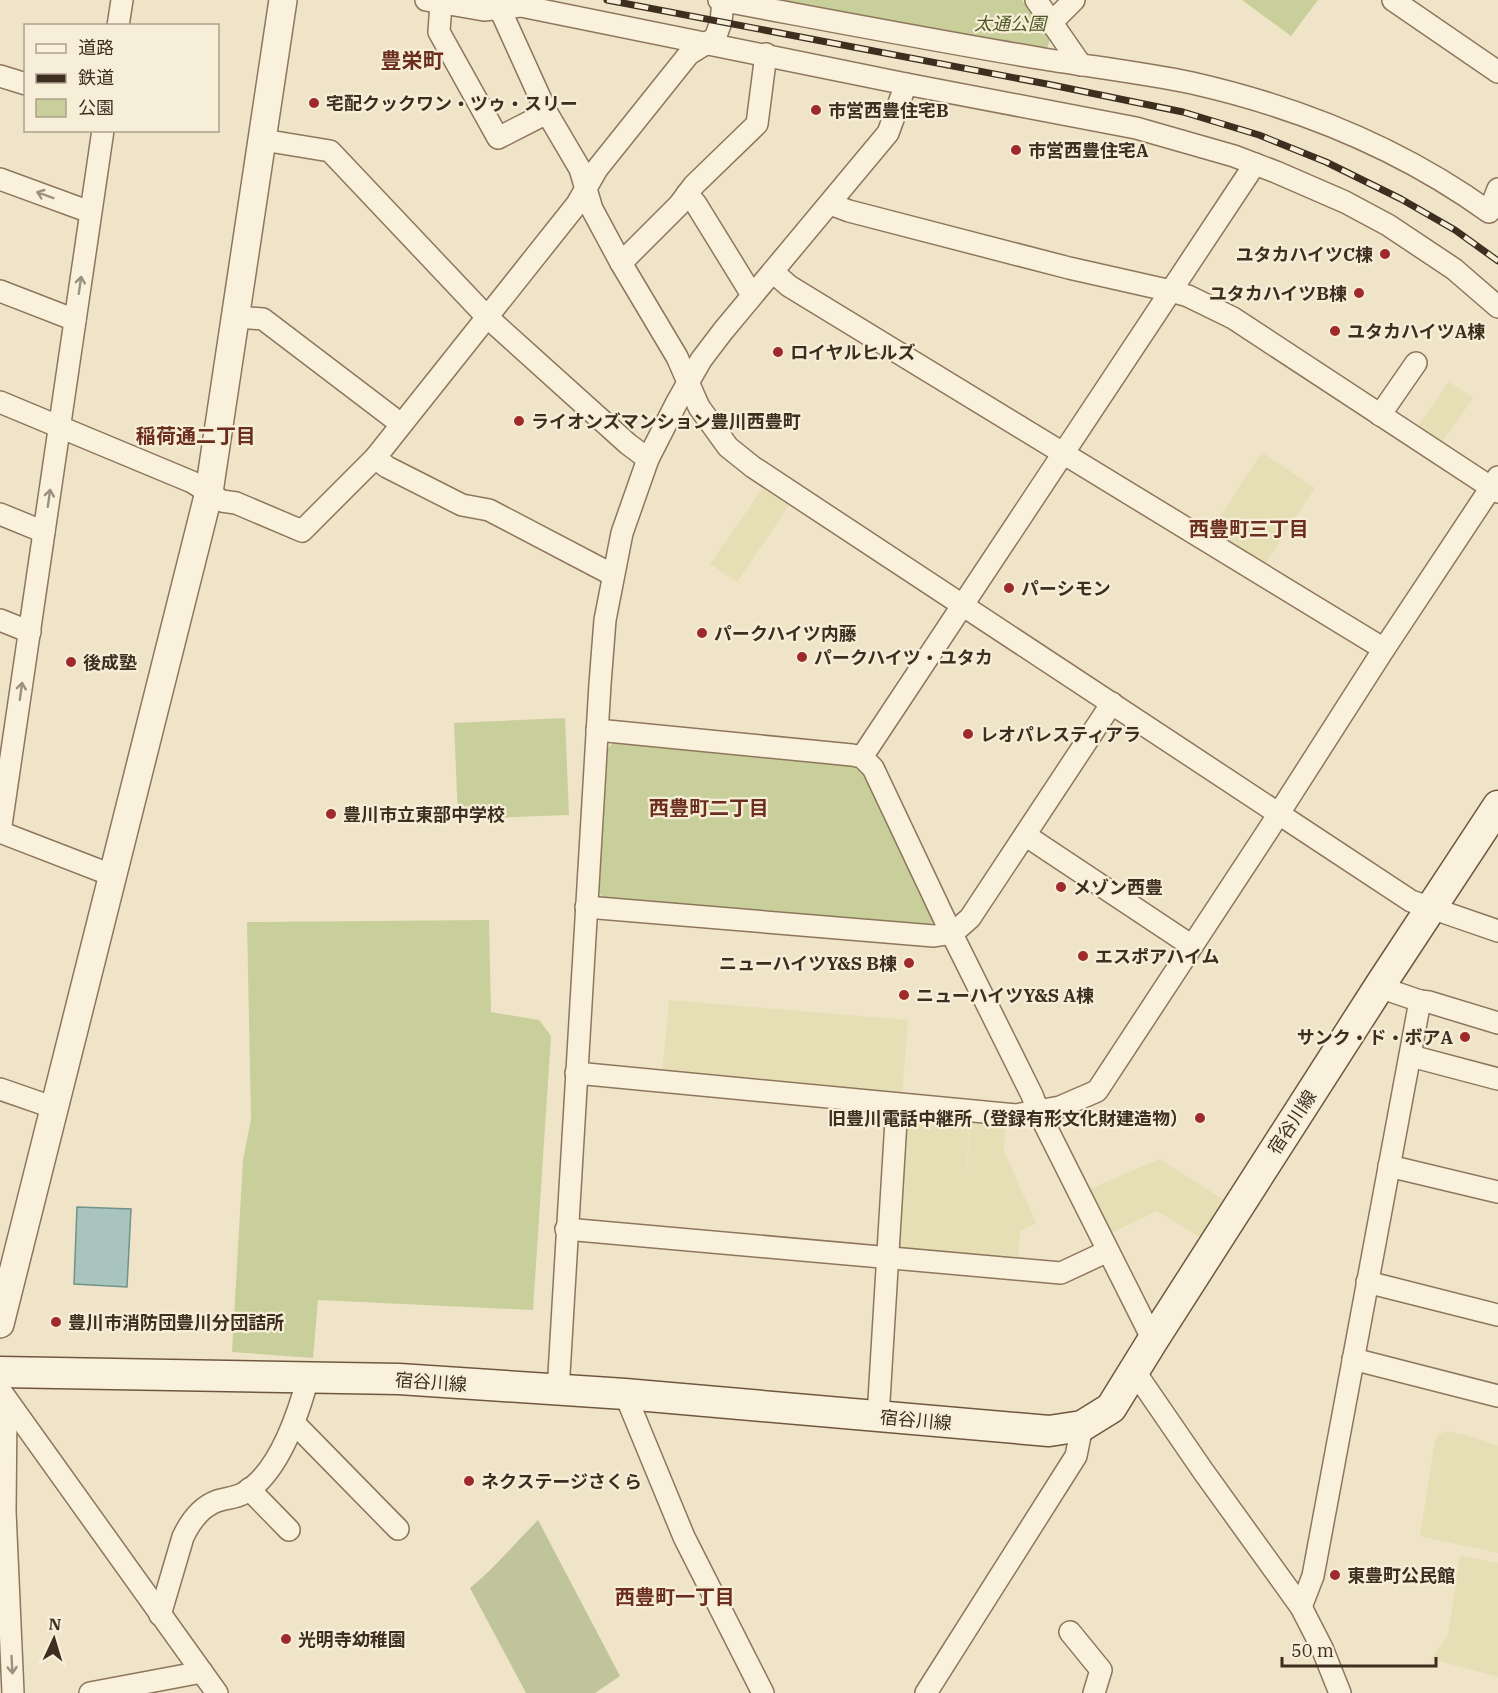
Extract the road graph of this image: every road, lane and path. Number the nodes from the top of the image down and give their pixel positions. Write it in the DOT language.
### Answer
graph roads {
  1 [pos="283,0"];
  2 [pos="722,0"];
  3 [pos="1036,0"];
  4 [pos="1074,0"];
  5 [pos="1393,0"];
  6 [pos="119,1"];
  7 [pos="433,2"];
  8 [pos="499,7"];
  9 [pos="1052,22"];
  10 [pos="118,24"];
  11 [pos="705,43"];
  12 [pos="766,54"];
  13 [pos="1081,65"];
  14 [pos="1498,72"];
  15 [pos="0,76"];
  16 [pos="24,83"];
  17 [pos="906,84"];
  18 [pos="548,113"];
  19 [pos="103,132"];
  20 [pos="263,140"];
  21 [pos="1256,164"];
  22 [pos="0,179"];
  23 [pos="585,189"];
  24 [pos="1498,189"];
  25 [pos="687,194"];
  26 [pos="830,204"];
  27 [pos="90,212"];
  28 [pos="621,263"];
  29 [pos="773,272"];
  30 [pos="0,291"];
  31 [pos="1171,291"];
  32 [pos="752,295"];
  33 [pos="1498,307"];
  34 [pos="486,316"];
  35 [pos="236,317"];
  36 [pos="75,320"];
  37 [pos="1416,363"];
  38 [pos="689,381"];
  39 [pos="0,402"];
  40 [pos="1380,415"];
  41 [pos="401,424"];
  42 [pos="60,426"];
  43 [pos="1065,452"];
  44 [pos="375,458"];
  45 [pos="648,459"];
  46 [pos="1496,486"];
  47 [pos="208,492"];
  48 [pos="0,514"];
  49 [pos="44,532"];
  50 [pos="613,575"];
  51 [pos="963,605"];
  52 [pos="0,620"];
  53 [pos="30,632"];
  54 [pos="1384,649"];
  55 [pos="1112,703"];
  56 [pos="7,729"];
  57 [pos="597,730"];
  58 [pos="862,757"];
  59 [pos="1498,806"];
  60 [pos="1279,813"];
  61 [pos="0,832"];
  62 [pos="1025,835"];
  63 [pos="114,876"];
  64 [pos="586,907"];
  65 [pos="1431,908"];
  66 [pos="1498,931"];
  67 [pos="953,933"];
  68 [pos="1192,946"];
  69 [pos="1379,987"];
  70 [pos="1420,1002"];
  71 [pos="1498,1023"];
  72 [pos="1411,1056"];
  73 [pos="576,1073"];
  74 [pos="1498,1079"];
  75 [pos="0,1089"];
  76 [pos="897,1104"];
  77 [pos="55,1108"];
  78 [pos="1038,1111"];
  79 [pos="1389,1166"];
  80 [pos="1498,1192"];
  81 [pos="566,1229"];
  82 [pos="1108,1251"];
  83 [pos="887,1257"];
  84 [pos="1367,1282"];
  85 [pos="1498,1315"];
  86 [pos="0,1324"];
  87 [pos="1153,1340"];
  88 [pos="1353,1359"];
  89 [pos="0,1372"];
  90 [pos="1135,1372"];
  91 [pos="308,1378"];
  92 [pos="0,1390"];
  93 [pos="558,1391"];
  94 [pos="625,1394"];
  95 [pos="1498,1396"];
  96 [pos="0,1398"];
  97 [pos="878,1417"];
  98 [pos="295,1424"];
  99 [pos="1082,1426"];
  100 [pos="249,1489"];
  101 [pos="398,1529"];
  102 [pos="289,1530"];
  103 [pos="1301,1606"];
  104 [pos="159,1615"];
  105 [pos="1070,1632"];
  106 [pos="202,1672"];
  107 [pos="13,1693"];
  108 [pos="90,1693"];
  109 [pos="217,1693"];
  110 [pos="763,1693"];
  111 [pos="926,1693"];
  112 [pos="1094,1693"];
  113 [pos="1340,1693"];
  1 -- 20 [label="street"];
  2 -- 11 [label="street"];
  2 -- 13 [label="street"];
  3 -- 9 [label="street"];
  4 -- 9 [label="street"];
  5 -- 14 [label="street"];
  6 -- 10 [label="street"];
  7 -- 8 [label="street"];
  7 -- 18 [label="street"];
  8 -- 11 [label="street"];
  8 -- 18 [label="street"];
  9 -- 13 [label="street"];
  11 -- 12 [label="street"];
  11 -- 23 [label="street"];
  12 -- 17 [label="street"];
  12 -- 25 [label="street"];
  13 -- 24 [label="street"];
  15 -- 16 [label="street"];
  17 -- 21 [label="street"];
  17 -- 26 [label="street"];
  18 -- 23 [label="street"];
  19 -- 27 [label="street"];
  20 -- 34 [label="street"];
  20 -- 35 [label="street"];
  21 -- 31 [label="street"];
  21 -- 33 [label="street"];
  27 -- 22 [label="street, one-way"];
  23 -- 28 [label="street"];
  23 -- 34 [label="street"];
  25 -- 28 [label="street"];
  25 -- 32 [label="street"];
  26 -- 29 [label="street"];
  26 -- 31 [label="street"];
  36 -- 27 [label="street, one-way"];
  28 -- 38 [label="street"];
  29 -- 32 [label="street"];
  29 -- 43 [label="street"];
  30 -- 36 [label="street"];
  31 -- 40 [label="street"];
  31 -- 43 [label="street"];
  32 -- 38 [label="street"];
  34 -- 41 [label="street"];
  34 -- 45 [label="street"];
  35 -- 41 [label="street"];
  35 -- 47 [label="street"];
  36 -- 42 [label="street"];
  37 -- 40 [label="street"];
  38 -- 45 [label="street"];
  38 -- 51 [label="street"];
  39 -- 42 [label="street"];
  40 -- 46 [label="street"];
  41 -- 44 [label="street"];
  42 -- 47 [label="street"];
  49 -- 42 [label="street, one-way"];
  43 -- 51 [label="street"];
  43 -- 54 [label="street"];
  44 -- 47 [label="street"];
  44 -- 50 [label="street"];
  45 -- 50 [label="street"];
  46 -- 54 [label="street"];
  47 -- 63 [label="street"];
  48 -- 49 [label="street"];
  49 -- 53 [label="street"];
  50 -- 57 [label="street"];
  51 -- 55 [label="street"];
  51 -- 58 [label="street"];
  52 -- 53 [label="street"];
  56 -- 53 [label="street, one-way"];
  54 -- 60 [label="street"];
  55 -- 60 [label="street"];
  55 -- 62 [label="street"];
  56 -- 61 [label="street"];
  57 -- 58 [label="street"];
  57 -- 64 [label="street"];
  58 -- 67 [label="street"];
  59 -- 65 [label="main road, 宿谷川線"];
  60 -- 65 [label="street"];
  60 -- 68 [label="street"];
  61 -- 63 [label="street"];
  62 -- 67 [label="street"];
  62 -- 68 [label="street"];
  63 -- 77 [label="street"];
  64 -- 67 [label="street"];
  64 -- 73 [label="street"];
  65 -- 66 [label="street"];
  65 -- 69 [label="main road, 宿谷川線"];
  67 -- 78 [label="street"];
  68 -- 78 [label="street"];
  69 -- 70 [label="street"];
  69 -- 87 [label="main road, 宿谷川線"];
  70 -- 71 [label="street"];
  70 -- 72 [label="street"];
  72 -- 74 [label="street"];
  72 -- 79 [label="street"];
  73 -- 76 [label="street"];
  73 -- 81 [label="street"];
  75 -- 77 [label="street"];
  76 -- 78 [label="street"];
  76 -- 83 [label="street"];
  77 -- 86 [label="street"];
  78 -- 82 [label="street"];
  79 -- 80 [label="street"];
  79 -- 84 [label="street"];
  81 -- 83 [label="street"];
  81 -- 93 [label="street"];
  82 -- 83 [label="street"];
  82 -- 87 [label="street"];
  83 -- 97 [label="street"];
  84 -- 85 [label="street"];
  84 -- 88 [label="street"];
  87 -- 90 [label="main road, 宿谷川線"];
  88 -- 95 [label="street"];
  88 -- 103 [label="street"];
  89 -- 91 [label="main road, 宿谷川線"];
  90 -- 99 [label="main road, 宿谷川線"];
  90 -- 103 [label="street"];
  91 -- 93 [label="main road, 宿谷川線"];
  91 -- 98 [label="street"];
  92 -- 104 [label="street"];
  93 -- 94 [label="main road, 宿谷川線"];
  94 -- 97 [label="main road, 宿谷川線"];
  94 -- 110 [label="street"];
  96 -- 107 [label="street, one-way"];
  97 -- 99 [label="main road, 宿谷川線"];
  98 -- 100 [label="street"];
  98 -- 101 [label="street"];
  99 -- 111 [label="street"];
  100 -- 102 [label="street"];
  100 -- 104 [label="street"];
  103 -- 113 [label="street"];
  104 -- 106 [label="street"];
  105 -- 112 [label="street"];
  106 -- 108 [label="street"];
  106 -- 109 [label="street"];
}
